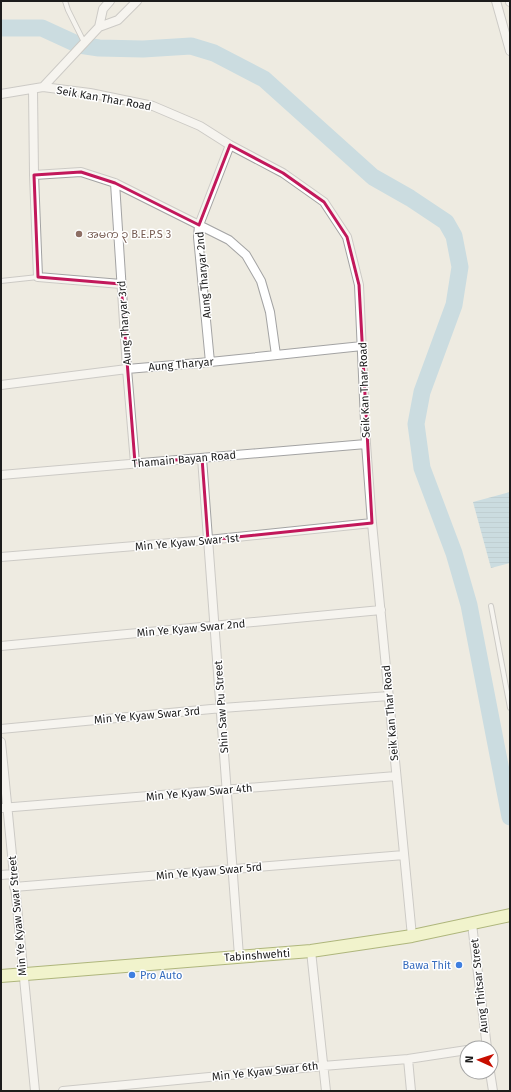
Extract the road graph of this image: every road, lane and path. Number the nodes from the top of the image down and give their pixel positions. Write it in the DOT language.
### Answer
graph roads {
  1 [pos="65,1"];
  2 [pos="110,1"];
  3 [pos="137,1"];
  4 [pos="496,1"];
  5 [pos="99,27"];
  6 [pos="84,42"];
  7 [pos="510,50"];
  8 [pos="43,87"];
  9 [pos="33,89"];
  10 [pos="1,94"];
  11 [pos="230,144"];
  12 [pos="34,175"];
  13 [pos="115,183"];
  14 [pos="199,225"];
  15 [pos="38,277"];
  16 [pos="1,281"];
  17 [pos="122,284"];
  18 [pos="362,346"];
  19 [pos="276,355"];
  20 [pos="210,362"];
  21 [pos="127,369"];
  22 [pos="1,385"];
  23 [pos="366,444"];
  24 [pos="202,458"];
  25 [pos="135,464"];
  26 [pos="1,475"];
  27 [pos="372,523"];
  28 [pos="208,540"];
  29 [pos="1,557"];
  30 [pos="491,606"];
  31 [pos="381,610"];
  32 [pos="215,626"];
  33 [pos="1,646"];
  34 [pos="389,696"];
  35 [pos="222,708"];
  36 [pos="510,708"];
  37 [pos="1,729"];
  38 [pos="1,742"];
  39 [pos="396,776"];
  40 [pos="227,789"];
  41 [pos="4,807"];
  42 [pos="404,855"];
  43 [pos="232,869"];
  44 [pos="13,874"];
  45 [pos="1,875"];
  46 [pos="14,886"];
  47 [pos="510,915"];
  48 [pos="472,924"];
  49 [pos="412,936"];
  50 [pos="311,951"];
  51 [pos="239,956"];
  52 [pos="23,974"];
  53 [pos="1,976"];
  54 [pos="485,1040"];
  55 [pos="459,1051"];
  56 [pos="408,1059"];
  57 [pos="323,1066"];
  58 [pos="491,1080"];
  59 [pos="35,1091"];
  60 [pos="63,1091"];
  61 [pos="326,1091"];
  62 [pos="411,1091"];
  63 [pos="493,1091"];
  1 -- 6 [label="lane"];
  2 -- 5 [label="street"];
  3 -- 5 [label="street"];
  4 -- 7 [label="street"];
  5 -- 6 [label="street"];
  6 -- 8 [label="street"];
  8 -- 9 [label="street, Seik Kan Thar Road"];
  8 -- 11 [label="street, Seik Kan Thar Road"];
  9 -- 10 [label="street, Seik Kan Thar Road"];
  9 -- 12 [label="street"];
  11 -- 14 [label="street, Aung Tharyar 2nd"];
  11 -- 18 [label="street, Seik Kan Thar Road"];
  12 -- 13 [label="street"];
  12 -- 15 [label="street"];
  13 -- 14 [label="street"];
  13 -- 17 [label="street, Aung Tharyar 3rd"];
  14 -- 19 [label="street"];
  14 -- 20 [label="street, Aung Tharyar 2nd"];
  15 -- 16 [label="lane"];
  15 -- 17 [label="street"];
  17 -- 21 [label="street, Aung Tharyar 3rd"];
  18 -- 19 [label="street, Aung Tharyar"];
  18 -- 23 [label="street, Seik Kan Thar Road"];
  19 -- 20 [label="street, Aung Tharyar"];
  20 -- 21 [label="street, Aung Tharyar"];
  21 -- 22 [label="street, Aung Tharyar"];
  21 -- 25 [label="street, Aung Tharyar 3rd"];
  23 -- 24 [label="street, Thamain Bayan Road"];
  23 -- 27 [label="street, Seik Kan Thar Road"];
  24 -- 25 [label="street, Thamain Bayan Road"];
  24 -- 28 [label="street, Shin Saw Pu Street"];
  25 -- 26 [label="street, Thamain Bayan Road"];
  27 -- 28 [label="street, Min Ye Kyaw Swar 1st"];
  27 -- 31 [label="street, Seik Kan Thar Road"];
  28 -- 29 [label="street, Min Ye Kyaw Swar 1st"];
  28 -- 32 [label="street, Shin Saw Pu Street"];
  30 -- 36 [label="lane"];
  31 -- 32 [label="street, Min Ye Kyaw Swar 2nd"];
  31 -- 34 [label="street, Seik Kan Thar Road"];
  32 -- 33 [label="street, Min Ye Kyaw Swar 2nd"];
  32 -- 35 [label="street, Shin Saw Pu Street"];
  34 -- 35 [label="street, Min Ye Kyaw Swar 3rd"];
  34 -- 39 [label="street, Seik Kan Thar Road"];
  35 -- 37 [label="street, Min Ye Kyaw Swar 3rd"];
  35 -- 40 [label="street, Shin Saw Pu Street"];
  38 -- 41 [label="street, Min Ye Kyaw Swar Street"];
  39 -- 40 [label="street, Min Ye Kyaw Swar 4th"];
  39 -- 42 [label="street, Seik Kan Thar Road"];
  40 -- 41 [label="street, Min Ye Kyaw Swar 4th"];
  40 -- 43 [label="street, Shin Saw Pu Street"];
  41 -- 44 [label="street, Min Ye Kyaw Swar Street"];
  42 -- 43 [label="street, Min Ye Kyaw Swar 5rd"];
  42 -- 49 [label="street, Seik Kan Thar Road"];
  43 -- 46 [label="street, Min Ye Kyaw Swar 5rd"];
  43 -- 51 [label="street, Shin Saw Pu Street"];
  44 -- 45 [label="street"];
  44 -- 46 [label="street, Min Ye Kyaw Swar Street"];
  46 -- 52 [label="street, Min Ye Kyaw Swar Street"];
  47 -- 48 [label="main road, Tabinshwehti"];
  48 -- 49 [label="main road, Tabinshwehti"];
  48 -- 54 [label="street, Aung Thitsar Street"];
  49 -- 50 [label="main road, Tabinshwehti"];
  50 -- 51 [label="main road, Tabinshwehti"];
  50 -- 57 [label="street"];
  51 -- 52 [label="main road, Tabinshwehti"];
  52 -- 53 [label="main road, Tabinshwehti"];
  52 -- 59 [label="street, Min Ye Kyaw Swar Street"];
  55 -- 56 [label="street, Min Ye Kyaw Swar 6th"];
  56 -- 57 [label="street, Min Ye Kyaw Swar 6th"];
  56 -- 62 [label="street"];
  57 -- 60 [label="street, Min Ye Kyaw Swar 6th"];
  57 -- 61 [label="street"];
  58 -- 63 [label="street"];
}
